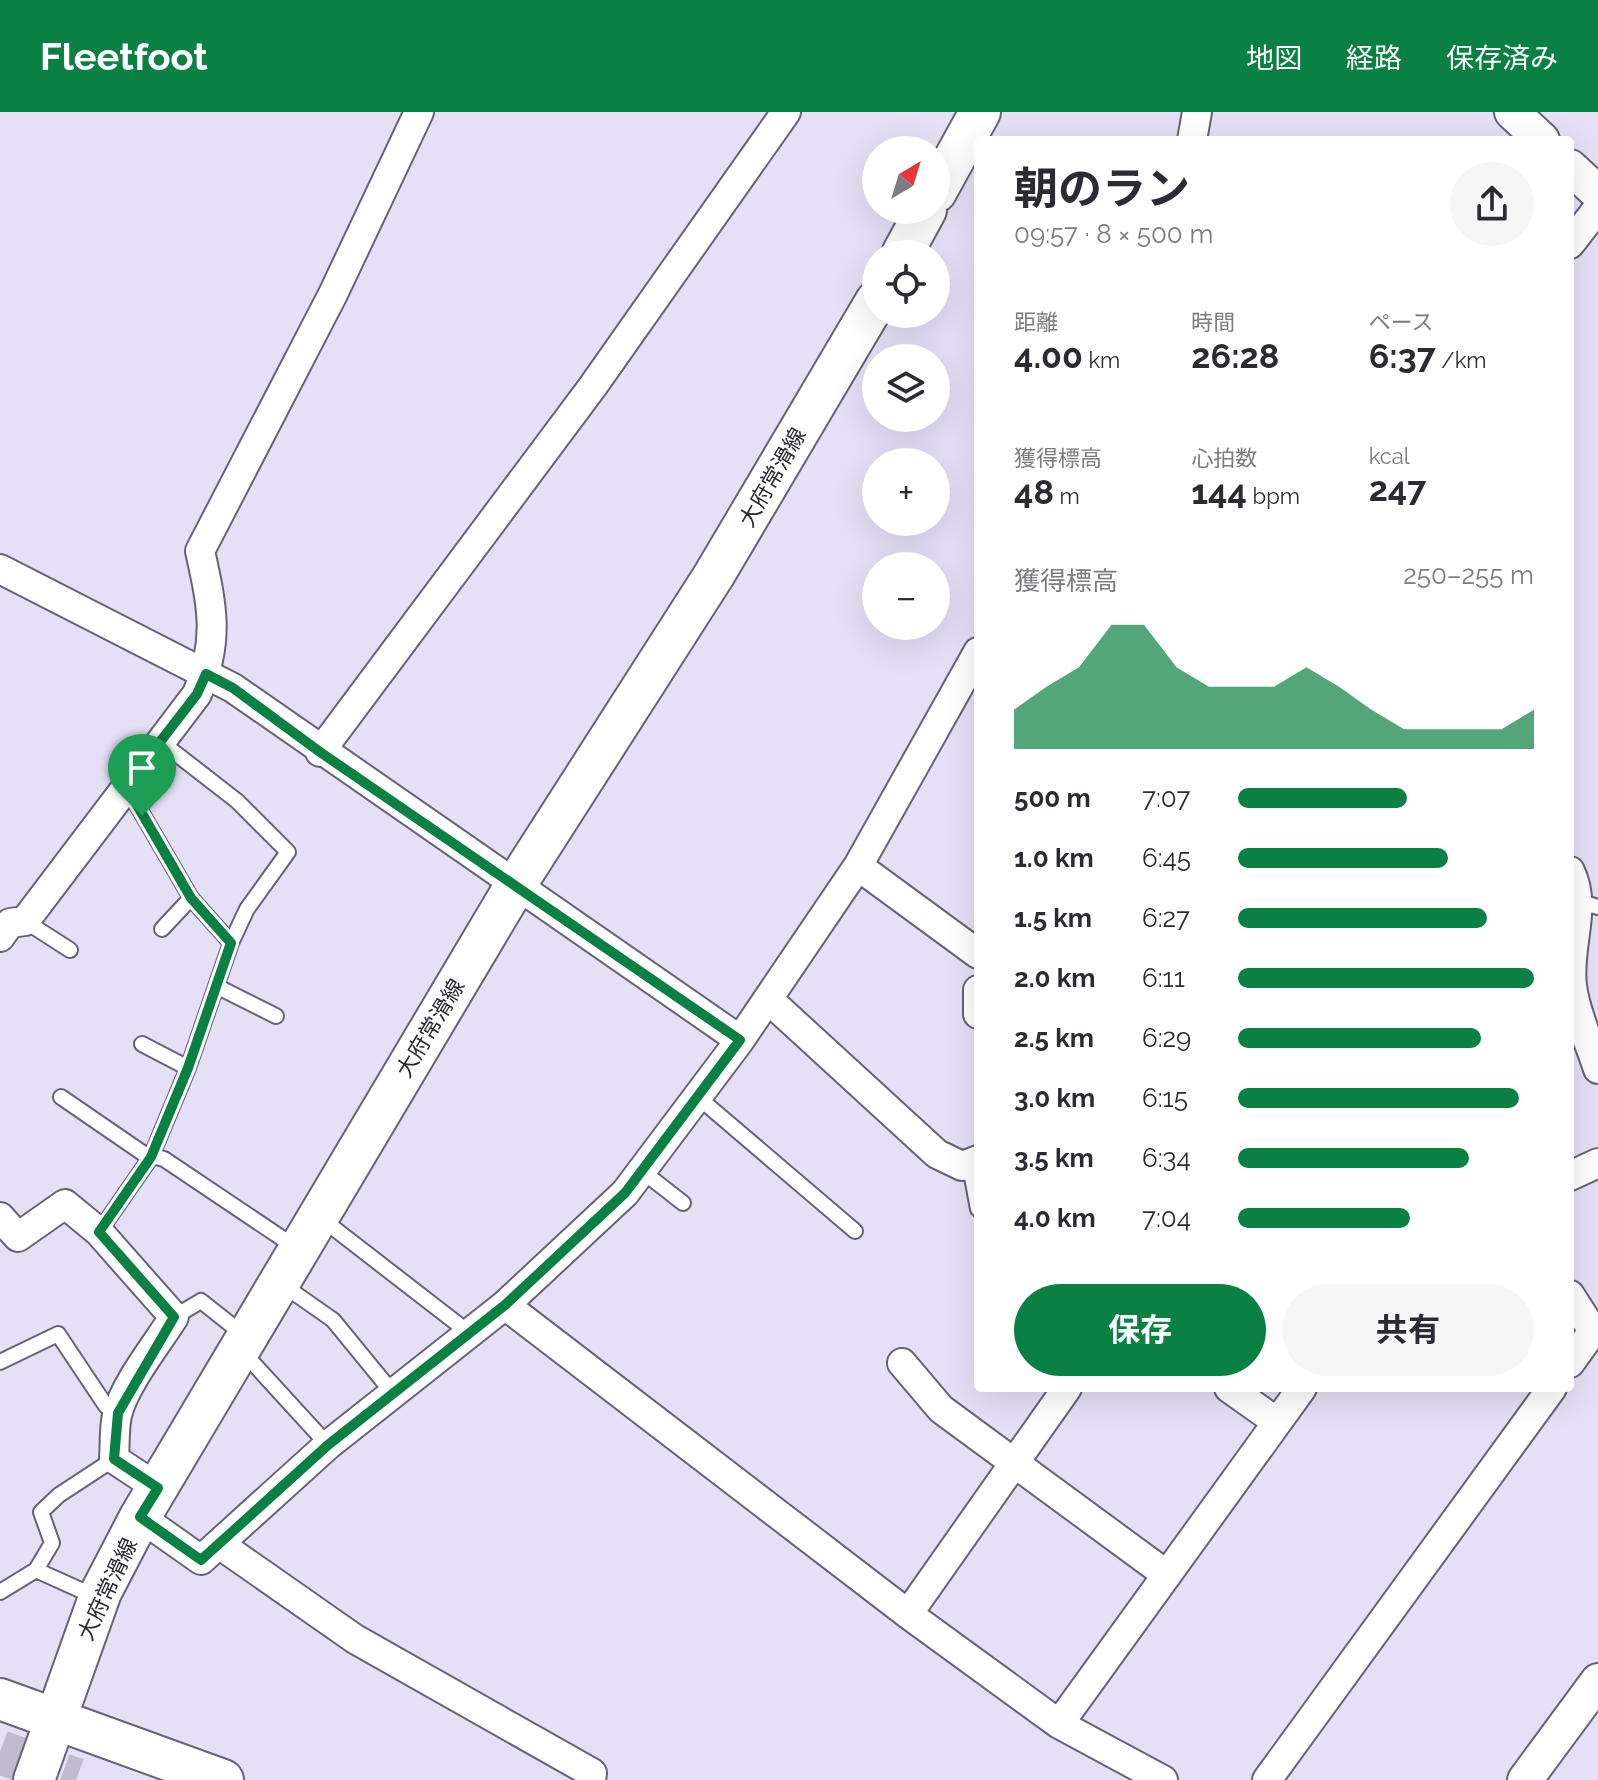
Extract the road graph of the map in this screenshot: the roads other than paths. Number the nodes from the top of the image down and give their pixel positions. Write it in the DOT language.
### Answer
graph roads {
  1 [pos="419,112"];
  2 [pos="980,112"];
  3 [pos="1197,112"];
  4 [pos="1512,112"];
  5 [pos="775,116"];
  6 [pos="1193,136"];
  7 [pos="1538,136"];
  8 [pos="950,167"];
  9 [pos="1574,171"];
  10 [pos="1598,193"];
  11 [pos="1598,208"];
  12 [pos="1574,239"];
  13 [pos="862,325"];
  14 [pos="0,569"];
  15 [pos="974,670"];
  16 [pos="206,674"];
  17 [pos="161,742"];
  18 [pos="320,752"];
  19 [pos="126,786"];
  20 [pos="858,866"];
  21 [pos="1574,878"];
  22 [pos="515,886"];
  23 [pos="191,898"];
  24 [pos="1589,904"];
  25 [pos="25,921"];
  26 [pos="162,929"];
  27 [pos="0,937"];
  28 [pos="1574,941"];
  29 [pos="231,943"];
  30 [pos="70,950"];
  31 [pos="974,951"];
  32 [pos="216,986"];
  33 [pos="1574,993"];
  34 [pos="769,1000"];
  35 [pos="276,1016"];
  36 [pos="740,1040"];
  37 [pos="142,1044"];
  38 [pos="188,1068"];
  39 [pos="1598,1069"];
  40 [pos="61,1097"];
  41 [pos="699,1098"];
  42 [pos="151,1157"];
  43 [pos="970,1163"];
  44 [pos="1598,1163"];
  45 [pos="642,1171"];
  46 [pos="1574,1174"];
  47 [pos="974,1188"];
  48 [pos="683,1203"];
  49 [pos="318,1216"];
  50 [pos="0,1217"];
  51 [pos="855,1231"];
  52 [pos="99,1232"];
  53 [pos="289,1266"];
  54 [pos="1574,1301"];
  55 [pos="505,1305"];
  56 [pos="174,1317"];
  57 [pos="468,1332"];
  58 [pos="243,1343"];
  59 [pos="1574,1357"];
  60 [pos="0,1362"];
  61 [pos="902,1363"];
  62 [pos="392,1392"];
  63 [pos="1064,1392"];
  64 [pos="1235,1392"];
  65 [pos="1299,1392"];
  66 [pos="1549,1392"];
  67 [pos="118,1413"];
  68 [pos="1277,1422"];
  69 [pos="328,1445"];
  70 [pos="114,1459"];
  71 [pos="1014,1464"];
  72 [pos="149,1503"];
  73 [pos="219,1544"];
  74 [pos="36,1570"];
  75 [pos="1167,1575"];
  76 [pos="0,1592"];
  77 [pos="99,1598"];
  78 [pos="908,1614"];
  79 [pos="1598,1681"];
  80 [pos="0,1699"];
  81 [pos="53,1720"];
  82 [pos="1059,1724"];
  83 [pos="34,1780"];
  84 [pos="223,1780"];
  85 [pos="591,1780"];
  86 [pos="1163,1780"];
  87 [pos="1267,1780"];
  88 [pos="1525,1780"];
  1 -- 16 [label="street"];
  2 -- 8 [label="main road"];
  3 -- 6 [label="street"];
  4 -- 7 [label="street"];
  5 -- 18 [label="street"];
  9 -- 10 [label="street"];
  11 -- 12 [label="street"];
  13 -- 22 [label="main road, 大府常滑線"];
  14 -- 16 [label="street"];
  15 -- 20 [label="street"];
  16 -- 17 [label="street"];
  16 -- 18 [label="street"];
  17 -- 19 [label="street"];
  17 -- 29 [label="lane"];
  18 -- 22 [label="street"];
  19 -- 23 [label="lane"];
  19 -- 25 [label="street"];
  20 -- 31 [label="street"];
  20 -- 34 [label="street"];
  21 -- 24 [label="street"];
  22 -- 36 [label="street"];
  22 -- 49 [label="main road, 大府常滑線"];
  23 -- 26 [label="lane"];
  23 -- 29 [label="lane"];
  24 -- 28 [label="street"];
  25 -- 27 [label="street"];
  25 -- 30 [label="lane"];
  29 -- 32 [label="lane"];
  32 -- 35 [label="lane"];
  32 -- 38 [label="lane"];
  33 -- 39 [label="street"];
  34 -- 36 [label="street"];
  34 -- 43 [label="street"];
  36 -- 41 [label="street"];
  37 -- 38 [label="lane"];
  38 -- 42 [label="lane"];
  40 -- 42 [label="lane"];
  41 -- 45 [label="street"];
  41 -- 51 [label="lane"];
  42 -- 52 [label="lane"];
  42 -- 53 [label="lane"];
  43 -- 47 [label="lane"];
  44 -- 46 [label="street"];
  45 -- 48 [label="lane"];
  45 -- 55 [label="street"];
  49 -- 53 [label="main road, 大府常滑線"];
  49 -- 57 [label="lane"];
  50 -- 52 [label="street"];
  52 -- 56 [label="street"];
  53 -- 58 [label="main road, 大府常滑線"];
  53 -- 62 [label="lane"];
  54 -- 59 [label="street"];
  55 -- 57 [label="street"];
  55 -- 78 [label="street"];
  56 -- 58 [label="lane"];
  56 -- 67 [label="street"];
  57 -- 62 [label="street"];
  58 -- 69 [label="lane"];
  58 -- 72 [label="main road, 大府常滑線"];
  60 -- 67 [label="lane"];
  61 -- 71 [label="street"];
  62 -- 69 [label="street"];
  63 -- 71 [label="street"];
  64 -- 68 [label="street"];
  65 -- 68 [label="street"];
  66 -- 87 [label="street"];
  67 -- 70 [label="street"];
  68 -- 75 [label="street"];
  69 -- 73 [label="street"];
  70 -- 72 [label="street"];
  70 -- 74 [label="lane"];
  71 -- 75 [label="street"];
  71 -- 78 [label="street"];
  72 -- 73 [label="street"];
  72 -- 77 [label="main road, 大府常滑線"];
  73 -- 85 [label="street"];
  74 -- 76 [label="lane"];
  74 -- 77 [label="lane"];
  75 -- 82 [label="street"];
  77 -- 81 [label="main road, 大府常滑線"];
  78 -- 82 [label="street"];
  79 -- 88 [label="street"];
  80 -- 81 [label="main road"];
  81 -- 83 [label="main road, 大府常滑線"];
  81 -- 84 [label="main road"];
  82 -- 86 [label="street"];
}
